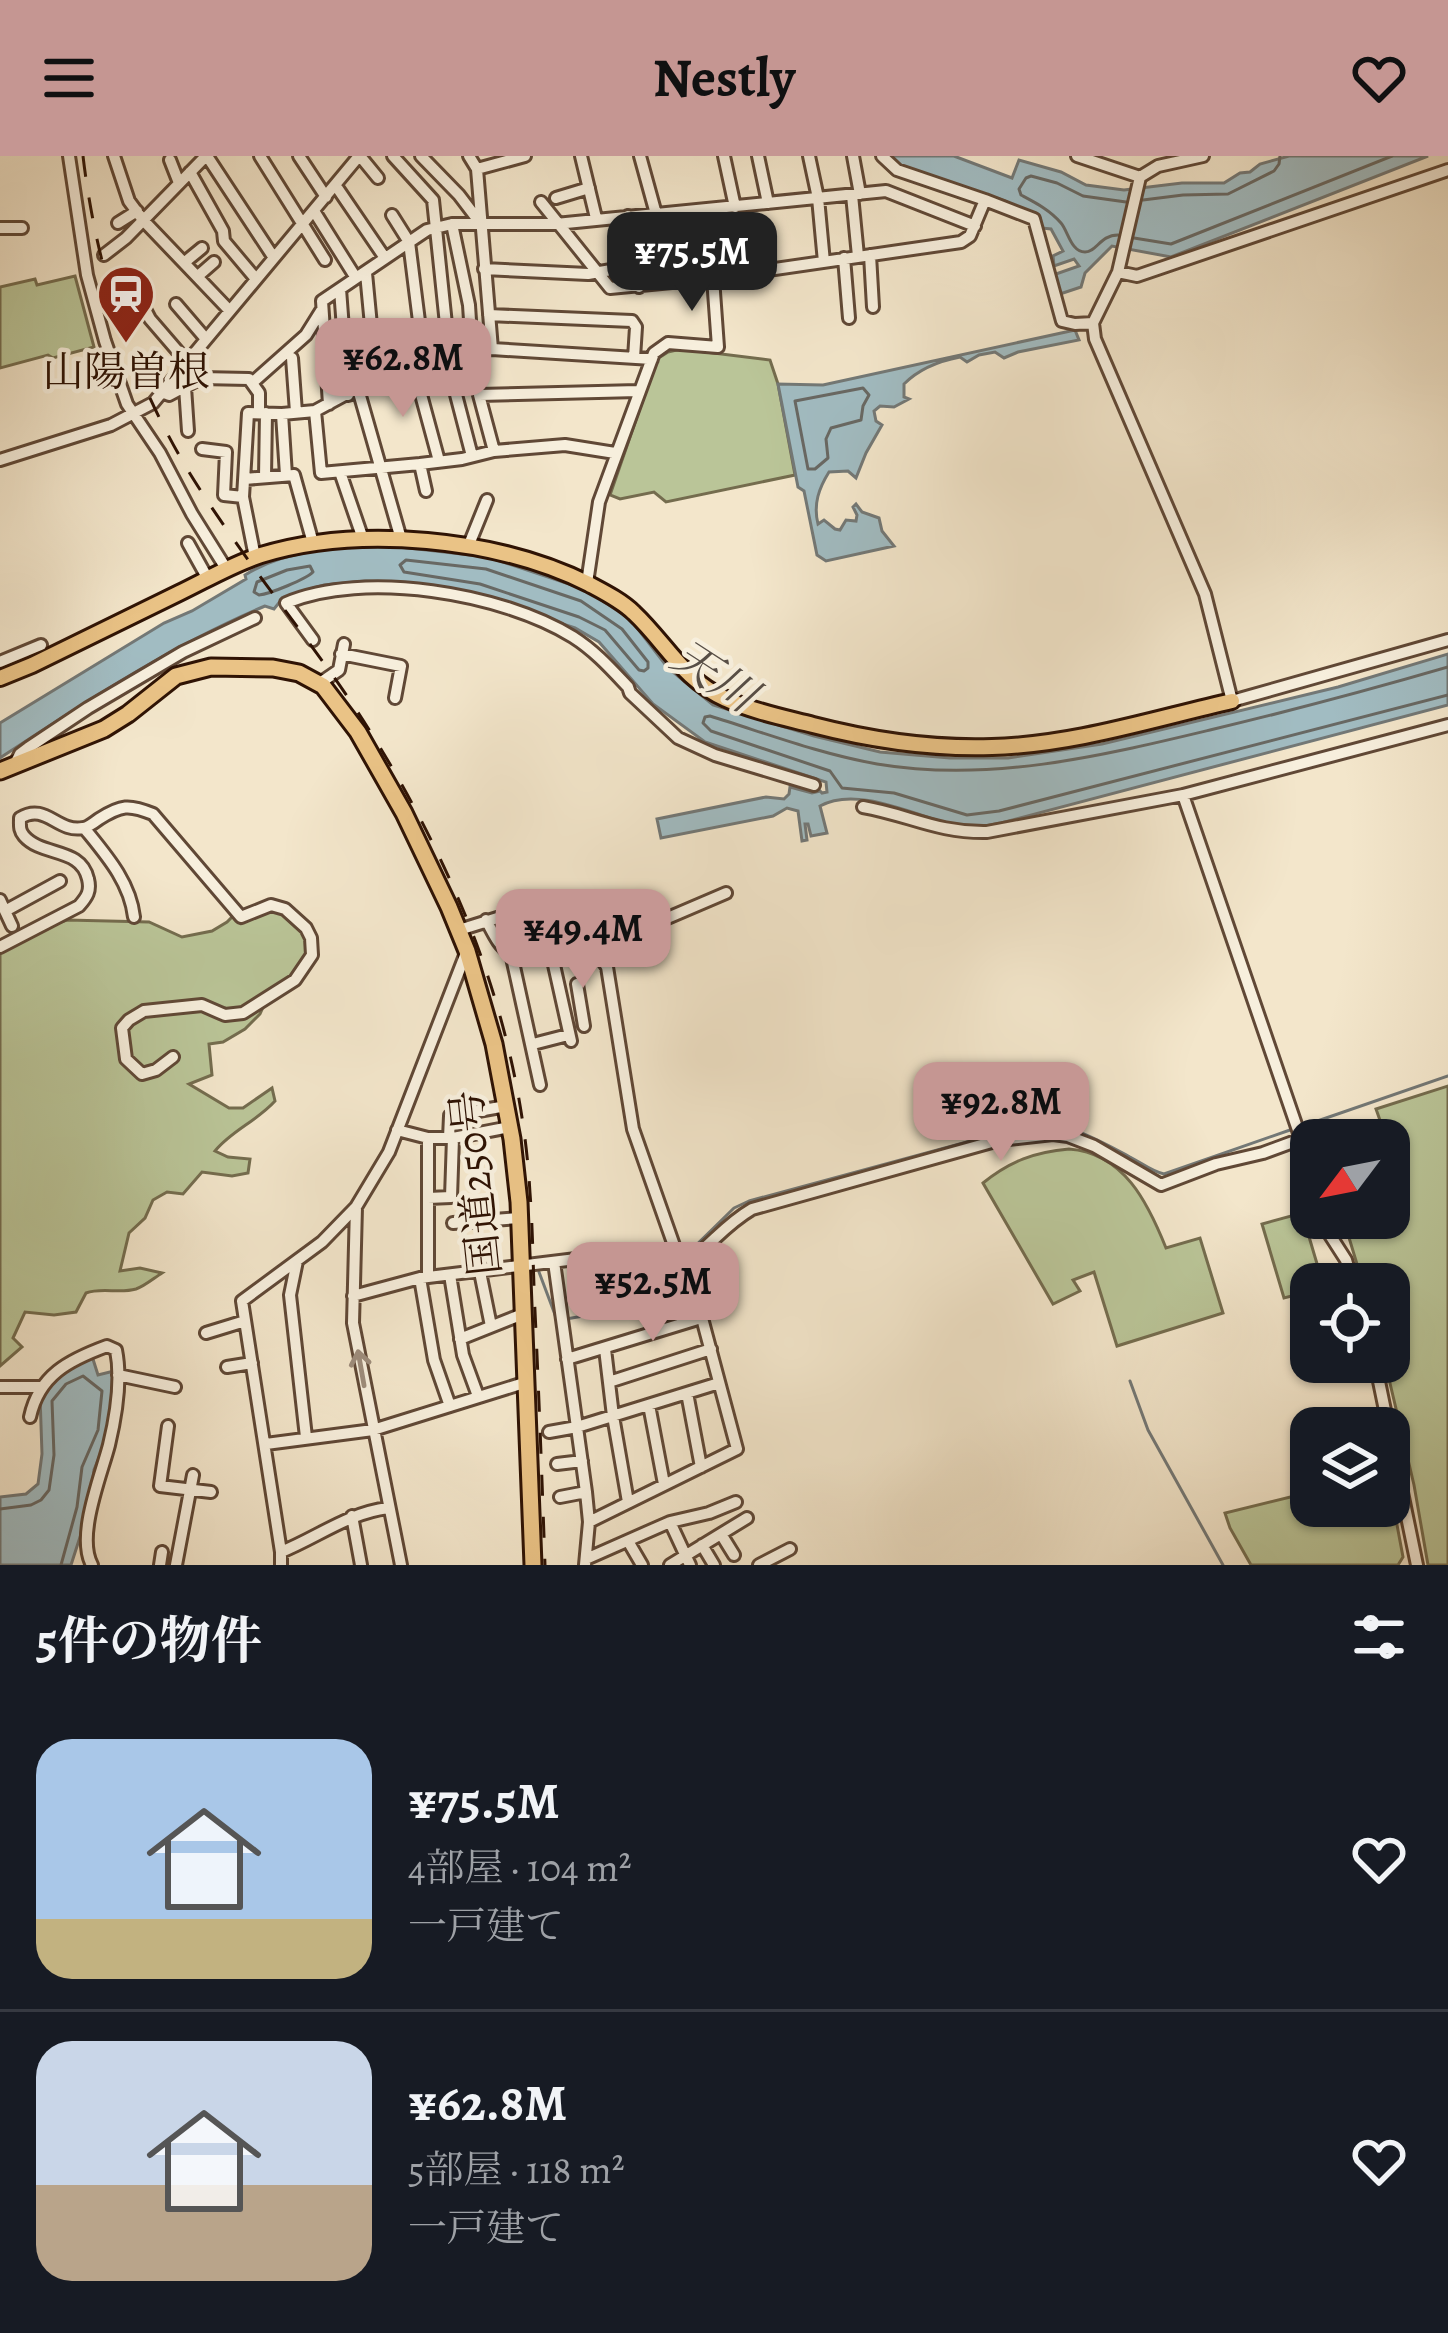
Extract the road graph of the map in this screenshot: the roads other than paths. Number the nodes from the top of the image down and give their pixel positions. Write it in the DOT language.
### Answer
graph roads {
  1 [pos="69,156"];
  2 [pos="114,156"];
  3 [pos="207,156"];
  4 [pos="260,156"];
  5 [pos="299,156"];
  6 [pos="360,156"];
  7 [pos="393,156"];
  8 [pos="421,156"];
  9 [pos="470,156"];
  10 [pos="581,156"];
  11 [pos="656,156"];
  12 [pos="758,156"];
  13 [pos="809,156"];
  14 [pos="853,156"];
  15 [pos="882,156"];
  16 [pos="1076,156"];
  17 [pos="1203,156"];
  18 [pos="517,157"];
  19 [pos="640,157"];
  20 [pos="170,160"];
  21 [pos="723,164"];
  22 [pos="477,169"];
  23 [pos="1448,170"];
  24 [pos="190,172"];
  25 [pos="1140,177"];
  26 [pos="378,178"];
  27 [pos="178,183"];
  28 [pos="336,186"];
  29 [pos="589,188"];
  30 [pos="856,194"];
  31 [pos="326,197"];
  32 [pos="556,198"];
  33 [pos="818,198"];
  34 [pos="985,200"];
  35 [pos="541,202"];
  36 [pos="768,203"];
  37 [pos="735,207"];
  38 [pos="697,211"];
  39 [pos="314,212"];
  40 [pos="656,214"];
  41 [pos="392,215"];
  42 [pos="140,216"];
  43 [pos="628,216"];
  44 [pos="596,218"];
  45 [pos="118,223"];
  46 [pos="480,223"];
  47 [pos="452,224"];
  48 [pos="556,224"];
  49 [pos="302,226"];
  50 [pos="975,226"];
  51 [pos="0,228"];
  52 [pos="22,228"];
  53 [pos="436,228"];
  54 [pos="409,242"];
  55 [pos="202,248"];
  56 [pos="104,255"];
  57 [pos="864,255"];
  58 [pos="274,258"];
  59 [pos="844,258"];
  60 [pos="385,259"];
  61 [pos="325,260"];
  62 [pos="669,260"];
  63 [pos="185,262"];
  64 [pos="214,262"];
  65 [pos="824,262"];
  66 [pos="636,264"];
  67 [pos="484,269"];
  68 [pos="595,271"];
  69 [pos="1118,272"];
  70 [pos="126,273"];
  71 [pos="708,274"];
  72 [pos="198,276"];
  73 [pos="361,276"];
  74 [pos="256,279"];
  75 [pos="639,287"];
  76 [pos="340,289"];
  77 [pos="176,304"];
  78 [pos="873,307"];
  79 [pos="322,308"];
  80 [pos="229,310"];
  81 [pos="851,312"];
  82 [pos="489,315"];
  83 [pos="1093,323"];
  84 [pos="206,339"];
  85 [pos="492,349"];
  86 [pos="472,351"];
  87 [pos="449,353"];
  88 [pos="292,358"];
  89 [pos="634,358"];
  90 [pos="652,359"];
  91 [pos="187,362"];
  92 [pos="418,363"];
  93 [pos="376,378"];
  94 [pos="252,383"];
  95 [pos="185,387"];
  96 [pos="162,392"];
  97 [pos="353,392"];
  98 [pos="638,392"];
  99 [pos="479,395"];
  100 [pos="329,404"];
  101 [pos="315,411"];
  102 [pos="296,412"];
  103 [pos="262,413"];
  104 [pos="281,414"];
  105 [pos="134,415"];
  106 [pos="188,430"];
  107 [pos="202,449"];
  108 [pos="394,449"];
  109 [pos="494,451"];
  110 [pos="615,453"];
  111 [pos="472,456"];
  112 [pos="0,460"];
  113 [pos="439,461"];
  114 [pos="420,464"];
  115 [pos="398,466"];
  116 [pos="379,467"];
  117 [pos="340,472"];
  118 [pos="321,473"];
  119 [pos="290,475"];
  120 [pos="266,477"];
  121 [pos="244,478"];
  122 [pos="426,490"];
  123 [pos="243,496"];
  124 [pos="488,500"];
  125 [pos="363,539"];
  126 [pos="401,539"];
  127 [pos="188,543"];
  128 [pos="314,543"];
  129 [pos="468,547"];
  130 [pos="255,557"];
  131 [pos="227,570"];
  132 [pos="208,580"];
  133 [pos="587,583"];
  134 [pos="255,618"];
  135 [pos="313,640"];
  136 [pos="1448,640"];
  137 [pos="41,645"];
  138 [pos="0,662"];
  139 [pos="0,678"];
  140 [pos="320,683"];
  141 [pos="395,698"];
  142 [pos="1232,700"];
  143 [pos="1448,725"];
  144 [pos="7,767"];
  145 [pos="814,785"];
  146 [pos="1183,795"];
  147 [pos="863,807"];
  148 [pos="85,829"];
  149 [pos="60,881"];
  150 [pos="726,893"];
  151 [pos="3,906"];
  152 [pos="134,917"];
  153 [pos="486,920"];
  154 [pos="459,930"];
  155 [pos="16,934"];
  156 [pos="0,947"];
  157 [pos="596,949"];
  158 [pos="467,951"];
  159 [pos="511,953"];
  160 [pos="552,956"];
  161 [pos="577,984"];
  162 [pos="580,1007"];
  163 [pos="563,1010"];
  164 [pos="584,1026"];
  165 [pos="532,1044"];
  166 [pos="173,1057"];
  167 [pos="540,1084"];
  168 [pos="506,1106"];
  169 [pos="1294,1119"];
  170 [pos="510,1126"];
  171 [pos="397,1130"];
  172 [pos="428,1138"];
  173 [pos="451,1138"];
  174 [pos="1290,1143"];
  175 [pos="428,1198"];
  176 [pos="356,1208"];
  177 [pos="519,1218"];
  178 [pos="453,1223"];
  179 [pos="683,1260"];
  180 [pos="297,1261"];
  181 [pos="554,1262"];
  182 [pos="522,1266"];
  183 [pos="480,1272"];
  184 [pos="450,1275"];
  185 [pos="424,1277"];
  186 [pos="353,1296"];
  187 [pos="523,1314"];
  188 [pos="701,1318"];
  189 [pos="245,1321"];
  190 [pos="491,1326"];
  191 [pos="206,1333"];
  192 [pos="460,1339"];
  193 [pos="605,1349"];
  194 [pos="711,1349"];
  195 [pos="567,1359"];
  196 [pos="252,1363"];
  197 [pos="227,1367"];
  198 [pos="118,1375"];
  199 [pos="527,1382"];
  200 [pos="609,1382"];
  201 [pos="719,1383"];
  202 [pos="1379,1383"];
  203 [pos="0,1387"];
  204 [pos="175,1387"];
  205 [pos="41,1388"];
  206 [pos="686,1394"];
  207 [pos="478,1396"];
  208 [pos="650,1405"];
  209 [pos="450,1406"];
  210 [pos="613,1416"];
  211 [pos="30,1417"];
  212 [pos="168,1426"];
  213 [pos="577,1427"];
  214 [pos="373,1430"];
  215 [pos="549,1432"];
  216 [pos="306,1437"];
  217 [pos="266,1444"];
  218 [pos="582,1461"];
  219 [pos="556,1464"];
  220 [pos="701,1467"];
  221 [pos="193,1475"];
  222 [pos="664,1484"];
  223 [pos="189,1492"];
  224 [pos="211,1492"];
  225 [pos="586,1492"];
  226 [pos="560,1497"];
  227 [pos="628,1502"];
  228 [pos="736,1502"];
  229 [pos="388,1508"];
  230 [pos="352,1516"];
  231 [pos="747,1518"];
  232 [pos="589,1522"];
  233 [pos="670,1522"];
  234 [pos="721,1534"];
  235 [pos="628,1541"];
  236 [pos="702,1545"];
  237 [pos="790,1549"];
  238 [pos="734,1555"];
  239 [pos="281,1558"];
  240 [pos="688,1560"];
  241 [pos="585,1563"];
  242 [pos="92,1565"];
  243 [pos="176,1565"];
  244 [pos="361,1565"];
  245 [pos="400,1565"];
  246 [pos="533,1565"];
  247 [pos="642,1565"];
  248 [pos="670,1565"];
  249 [pos="713,1565"];
  250 [pos="759,1565"];
  251 [pos="1417,1565"];
  1 -- 105 [label="street"];
  2 -- 42 [label="street"];
  3 -- 24 [label="street"];
  3 -- 58 [label="street"];
  4 -- 49 [label="street"];
  5 -- 31 [label="street"];
  6 -- 26 [label="street"];
  6 -- 28 [label="street"];
  7 -- 53 [label="street"];
  8 -- 46 [label="street"];
  9 -- 22 [label="street"];
  10 -- 29 [label="street"];
  11 -- 19 [label="street"];
  12 -- 36 [label="street"];
  13 -- 33 [label="street"];
  14 -- 30 [label="street"];
  15 -- 34 [label="street"];
  16 -- 25 [label="street"];
  17 -- 25 [label="street"];
  18 -- 22 [label="street"];
  19 -- 40 [label="street"];
  20 -- 27 [label="street"];
  21 -- 37 [label="street"];
  22 -- 46 [label="street"];
  23 -- 69 [label="street"];
  24 -- 27 [label="street"];
  24 -- 74 [label="street"];
  25 -- 69 [label="street"];
  27 -- 42 [label="street"];
  28 -- 31 [label="street"];
  28 -- 60 [label="street"];
  29 -- 32 [label="street"];
  29 -- 44 [label="street"];
  30 -- 33 [label="street"];
  30 -- 50 [label="street"];
  30 -- 57 [label="street"];
  31 -- 39 [label="street"];
  33 -- 36 [label="street"];
  33 -- 65 [label="street"];
  34 -- 50 [label="street"];
  34 -- 83 [label="street"];
  35 -- 48 [label="street"];
  36 -- 37 [label="street"];
  37 -- 38 [label="street"];
  38 -- 40 [label="street"];
  38 -- 71 [label="street"];
  39 -- 49 [label="street"];
  39 -- 73 [label="street"];
  40 -- 43 [label="street"];
  41 -- 54 [label="street"];
  42 -- 45 [label="street"];
  42 -- 56 [label="street"];
  42 -- 63 [label="street"];
  43 -- 44 [label="street"];
  43 -- 66 [label="street"];
  44 -- 48 [label="street"];
  46 -- 47 [label="street"];
  46 -- 48 [label="street"];
  46 -- 67 [label="street"];
  47 -- 53 [label="street"];
  47 -- 86 [label="street"];
  48 -- 68 [label="street"];
  49 -- 58 [label="street"];
  49 -- 61 [label="street"];
  50 -- 57 [label="street"];
  51 -- 52 [label="street"];
  53 -- 54 [label="street"];
  53 -- 87 [label="street"];
  54 -- 60 [label="street"];
  54 -- 92 [label="street"];
  55 -- 63 [label="street"];
  57 -- 59 [label="street"];
  57 -- 78 [label="street"];
  58 -- 74 [label="street"];
  59 -- 65 [label="street"];
  59 -- 81 [label="street"];
  60 -- 73 [label="street"];
  62 -- 66 [label="street"];
  63 -- 72 [label="street"];
  64 -- 72 [label="street"];
  65 -- 71 [label="street"];
  66 -- 68 [label="street"];
  66 -- 75 [label="street"];
  67 -- 68 [label="street"];
  67 -- 82 [label="street"];
  68 -- 75 [label="street"];
  69 -- 83 [label="street"];
  70 -- 91 [label="street"];
  71 -- 75 [label="street"];
  71 -- 90 [label="street"];
  72 -- 80 [label="street"];
  73 -- 76 [label="street"];
  73 -- 93 [label="street"];
  74 -- 80 [label="street"];
  76 -- 79 [label="street"];
  76 -- 97 [label="street"];
  77 -- 84 [label="street"];
  79 -- 94 [label="street"];
  79 -- 100 [label="street"];
  80 -- 84 [label="street"];
  82 -- 85 [label="street"];
  82 -- 89 [label="street"];
  83 -- 142 [label="street"];
  84 -- 91 [label="street"];
  85 -- 86 [label="street"];
  85 -- 89 [label="street"];
  86 -- 87 [label="street"];
  86 -- 99 [label="street"];
  87 -- 92 [label="street"];
  87 -- 111 [label="street"];
  88 -- 102 [label="street"];
  89 -- 90 [label="street"];
  90 -- 98 [label="street"];
  91 -- 96 [label="street"];
  92 -- 93 [label="street"];
  92 -- 113 [label="street"];
  93 -- 97 [label="street"];
  94 -- 95 [label="street"];
  94 -- 103 [label="street"];
  95 -- 96 [label="street"];
  95 -- 106 [label="street"];
  96 -- 105 [label="street"];
  97 -- 100 [label="street"];
  97 -- 116 [label="street"];
  98 -- 99 [label="street"];
  98 -- 110 [label="street"];
  99 -- 109 [label="street"];
  100 -- 101 [label="street"];
  101 -- 102 [label="street"];
  101 -- 118 [label="street"];
  102 -- 104 [label="street"];
  103 -- 104 [label="street"];
  103 -- 120 [label="street"];
  103 -- 121 [label="street"];
  104 -- 119 [label="street"];
  105 -- 112 [label="street"];
  105 -- 131 [label="street"];
  107 -- 123 [label="street"];
  108 -- 115 [label="street"];
  109 -- 110 [label="street"];
  109 -- 111 [label="street"];
  110 -- 133 [label="street"];
  111 -- 113 [label="street"];
  113 -- 114 [label="street"];
  114 -- 115 [label="street"];
  114 -- 122 [label="street"];
  115 -- 116 [label="street"];
  116 -- 117 [label="street"];
  116 -- 126 [label="street"];
  117 -- 118 [label="street"];
  117 -- 125 [label="street"];
  118 -- 119 [label="street"];
  119 -- 120 [label="street"];
  119 -- 128 [label="street"];
  120 -- 121 [label="street"];
  121 -- 123 [label="street"];
  123 -- 130 [label="street"];
  124 -- 129 [label="street"];
  125 -- 126 [label="main road"];
  125 -- 128 [label="main road"];
  126 -- 129 [label="main road"];
  127 -- 132 [label="street"];
  128 -- 130 [label="main road"];
  129 -- 133 [label="main road"];
  130 -- 131 [label="main road"];
  131 -- 132 [label="main road"];
  132 -- 139 [label="main road"];
  133 -- 142 [label="main road"];
  134 -- 144 [label="street"];
  135 -- 145 [label="street"];
  136 -- 142 [label="street"];
  137 -- 138 [label="street"];
  140 -- 141 [label="street"];
  140 -- 144 [label="highway"];
  140 -- 154 [label="highway, 国道250号"];
  143 -- 146 [label="street"];
  146 -- 147 [label="street"];
  146 -- 169 [label="street"];
  148 -- 152 [label="street"];
  148 -- 155 [label="street"];
  148 -- 166 [label="street"];
  149 -- 151 [label="street"];
  150 -- 157 [label="street"];
  151 -- 155 [label="street"];
  153 -- 154 [label="street"];
  153 -- 157 [label="street"];
  153 -- 159 [label="street"];
  154 -- 158 [label="highway, 国道250号"];
  155 -- 156 [label="street"];
  157 -- 160 [label="street"];
  157 -- 179 [label="street"];
  158 -- 168 [label="highway, 国道250号"];
  158 -- 171 [label="street"];
  159 -- 160 [label="street"];
  159 -- 165 [label="street"];
  160 -- 163 [label="street"];
  161 -- 162 [label="street"];
  162 -- 163 [label="street"];
  162 -- 164 [label="street"];
  163 -- 165 [label="street"];
  165 -- 167 [label="street"];
  168 -- 170 [label="highway, 国道250号"];
  168 -- 173 [label="street"];
  170 -- 173 [label="street"];
  170 -- 177 [label="highway, 国道250号"];
  171 -- 172 [label="street"];
  171 -- 176 [label="street"];
  172 -- 173 [label="street"];
  172 -- 175 [label="street"];
  173 -- 175 [label="street"];
  174 -- 179 [label="street"];
  175 -- 185 [label="street"];
  176 -- 180 [label="street"];
  176 -- 186 [label="street"];
  177 -- 178 [label="street"];
  177 -- 182 [label="highway, 国道250号"];
  179 -- 181 [label="street"];
  179 -- 188 [label="street"];
  180 -- 189 [label="street"];
  180 -- 216 [label="street"];
  181 -- 182 [label="street"];
  181 -- 195 [label="street"];
  182 -- 183 [label="street"];
  182 -- 187 [label="highway, 国道250号"];
  183 -- 184 [label="street"];
  183 -- 190 [label="street"];
  184 -- 185 [label="street"];
  184 -- 192 [label="street"];
  185 -- 186 [label="street"];
  185 -- 209 [label="street"];
  214 -- 186 [label="street, one-way"];
  187 -- 190 [label="street"];
  187 -- 199 [label="highway, 国道250号"];
  188 -- 193 [label="street"];
  188 -- 194 [label="street"];
  189 -- 191 [label="street"];
  189 -- 196 [label="street"];
  190 -- 192 [label="street"];
  192 -- 207 [label="street"];
  193 -- 195 [label="street"];
  193 -- 200 [label="street"];
  194 -- 200 [label="street"];
  194 -- 201 [label="street"];
  195 -- 213 [label="street"];
  196 -- 197 [label="street"];
  196 -- 217 [label="street"];
  198 -- 204 [label="street"];
  198 -- 205 [label="street"];
  198 -- 242 [label="street"];
  199 -- 207 [label="street"];
  199 -- 246 [label="highway, 国道250号"];
  200 -- 210 [label="street"];
  201 -- 206 [label="street"];
  201 -- 220 [label="street"];
  202 -- 251 [label="street"];
  203 -- 205 [label="street"];
  205 -- 211 [label="street"];
  206 -- 208 [label="street"];
  206 -- 220 [label="street"];
  207 -- 209 [label="street"];
  208 -- 210 [label="street"];
  208 -- 222 [label="street"];
  209 -- 214 [label="street"];
  210 -- 213 [label="street"];
  210 -- 227 [label="street"];
  212 -- 223 [label="street"];
  213 -- 215 [label="street"];
  213 -- 218 [label="street"];
  214 -- 216 [label="street"];
  214 -- 229 [label="street"];
  216 -- 217 [label="street"];
  217 -- 239 [label="street"];
  218 -- 219 [label="street"];
  218 -- 225 [label="street"];
  220 -- 222 [label="street"];
  221 -- 223 [label="street"];
  222 -- 227 [label="street"];
  223 -- 224 [label="street"];
  223 -- 243 [label="street"];
  225 -- 226 [label="street"];
  225 -- 232 [label="street"];
  227 -- 232 [label="street"];
  228 -- 233 [label="street"];
  229 -- 230 [label="street"];
  229 -- 245 [label="street"];
  230 -- 239 [label="street"];
  230 -- 244 [label="street"];
  231 -- 234 [label="street"];
  232 -- 241 [label="street"];
  233 -- 235 [label="street"];
  233 -- 240 [label="street"];
  234 -- 236 [label="street"];
  234 -- 238 [label="street"];
  235 -- 241 [label="street"];
  235 -- 247 [label="street"];
  236 -- 240 [label="street"];
  236 -- 249 [label="street"];
  237 -- 250 [label="street"];
  240 -- 248 [label="street"];
}
